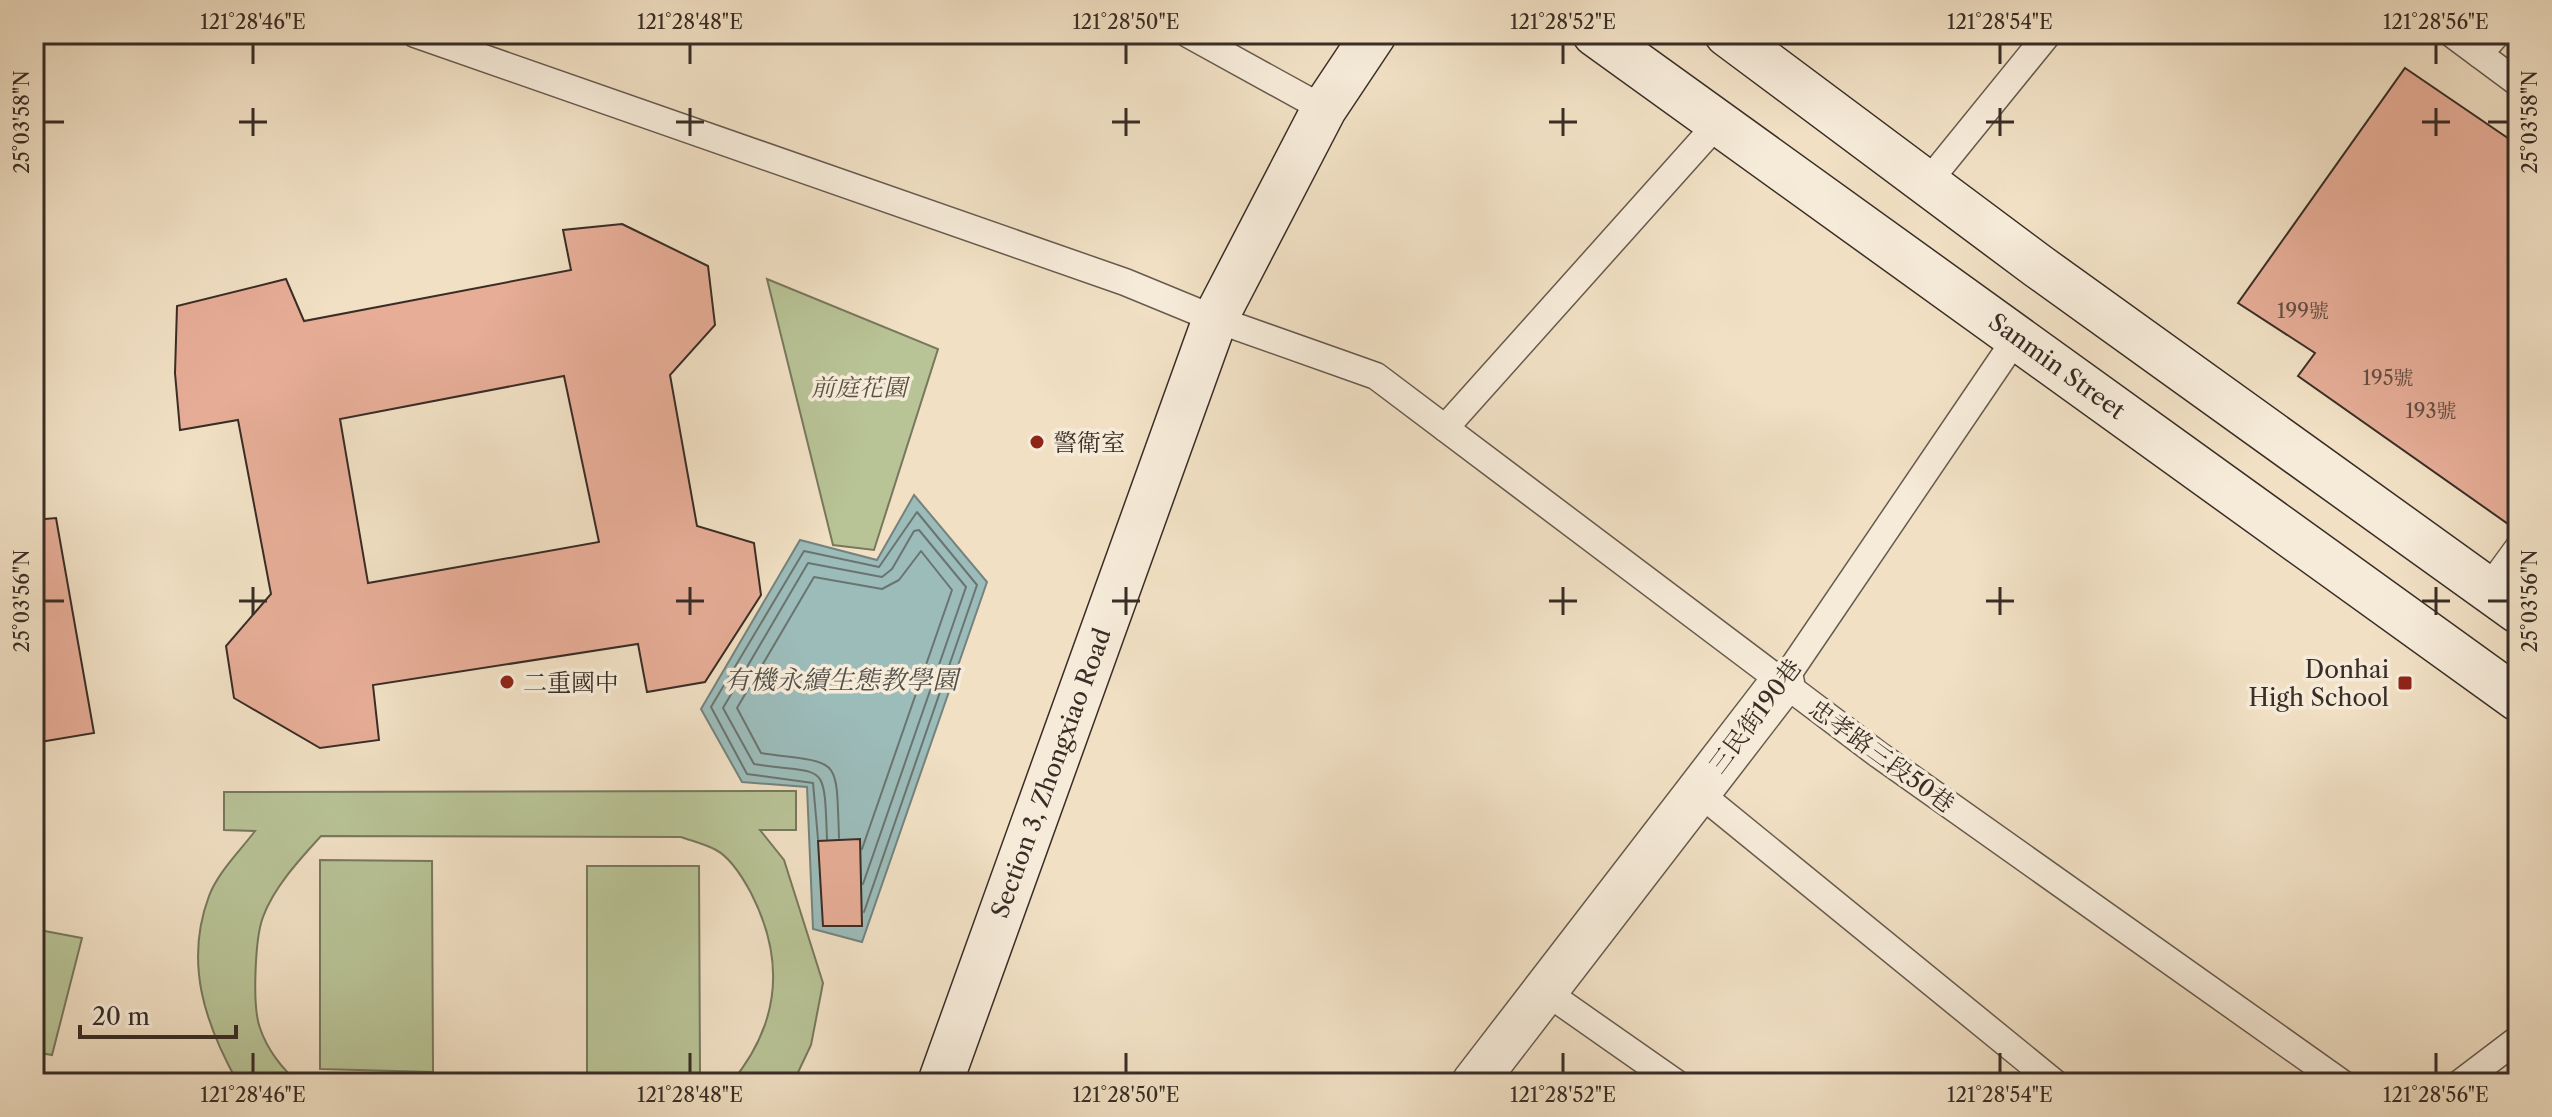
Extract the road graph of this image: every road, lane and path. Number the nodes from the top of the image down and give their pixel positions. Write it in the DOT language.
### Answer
graph roads {
  1 [pos="415,34"];
  2 [pos="1188,34"];
  3 [pos="1374,34"];
  4 [pos="1595,34"];
  5 [pos="1727,34"];
  6 [pos="2048,34"];
  7 [pos="2452,34"];
  8 [pos="2488,44"];
  9 [pos="2518,83"];
  10 [pos="1324,109"];
  11 [pos="1718,123"];
  12 [pos="1927,183"];
  13 [pos="1215,319"];
  14 [pos="2017,337"];
  15 [pos="1445,428"];
  16 [pos="2518,548"];
  17 [pos="2503,600"];
  18 [pos="1782,683"];
  19 [pos="2518,699"];
  20 [pos="1698,792"];
  21 [pos="1546,992"];
  22 [pos="2518,1039"];
  23 [pos="951,1075"];
  24 [pos="1474,1083"];
  25 [pos="1676,1083"];
  26 [pos="2055,1083"];
  27 [pos="2342,1083"];
  28 [pos="2460,1083"];
  1 -- 13 [label="lane, 忠孝路三段50巷"];
  2 -- 10 [label="lane"];
  3 -- 10 [label="street, Section 3, Zhongxiao Road"];
  4 -- 11 [label="street, Sanmin Street"];
  5 -- 12 [label="street"];
  6 -- 12 [label="lane"];
  7 -- 8 [label="lane"];
  8 -- 9 [label="lane"];
  10 -- 13 [label="street, Section 3, Zhongxiao Road"];
  11 -- 14 [label="street, Sanmin Street"];
  11 -- 15 [label="lane"];
  12 -- 17 [label="street"];
  13 -- 15 [label="lane, 忠孝路三段50巷"];
  13 -- 23 [label="street, Section 3, Zhongxiao Road"];
  14 -- 18 [label="lane, 三民街190巷"];
  14 -- 19 [label="street, Sanmin Street"];
  15 -- 18 [label="lane, 忠孝路三段50巷"];
  16 -- 17 [label="lane"];
  18 -- 20 [label="street, 三民街190巷"];
  18 -- 27 [label="lane, 忠孝路三段50巷"];
  20 -- 21 [label="street, 三民街190巷"];
  20 -- 26 [label="lane"];
  21 -- 24 [label="street, 三民街190巷"];
  21 -- 25 [label="lane"];
  22 -- 28 [label="lane"];
}
